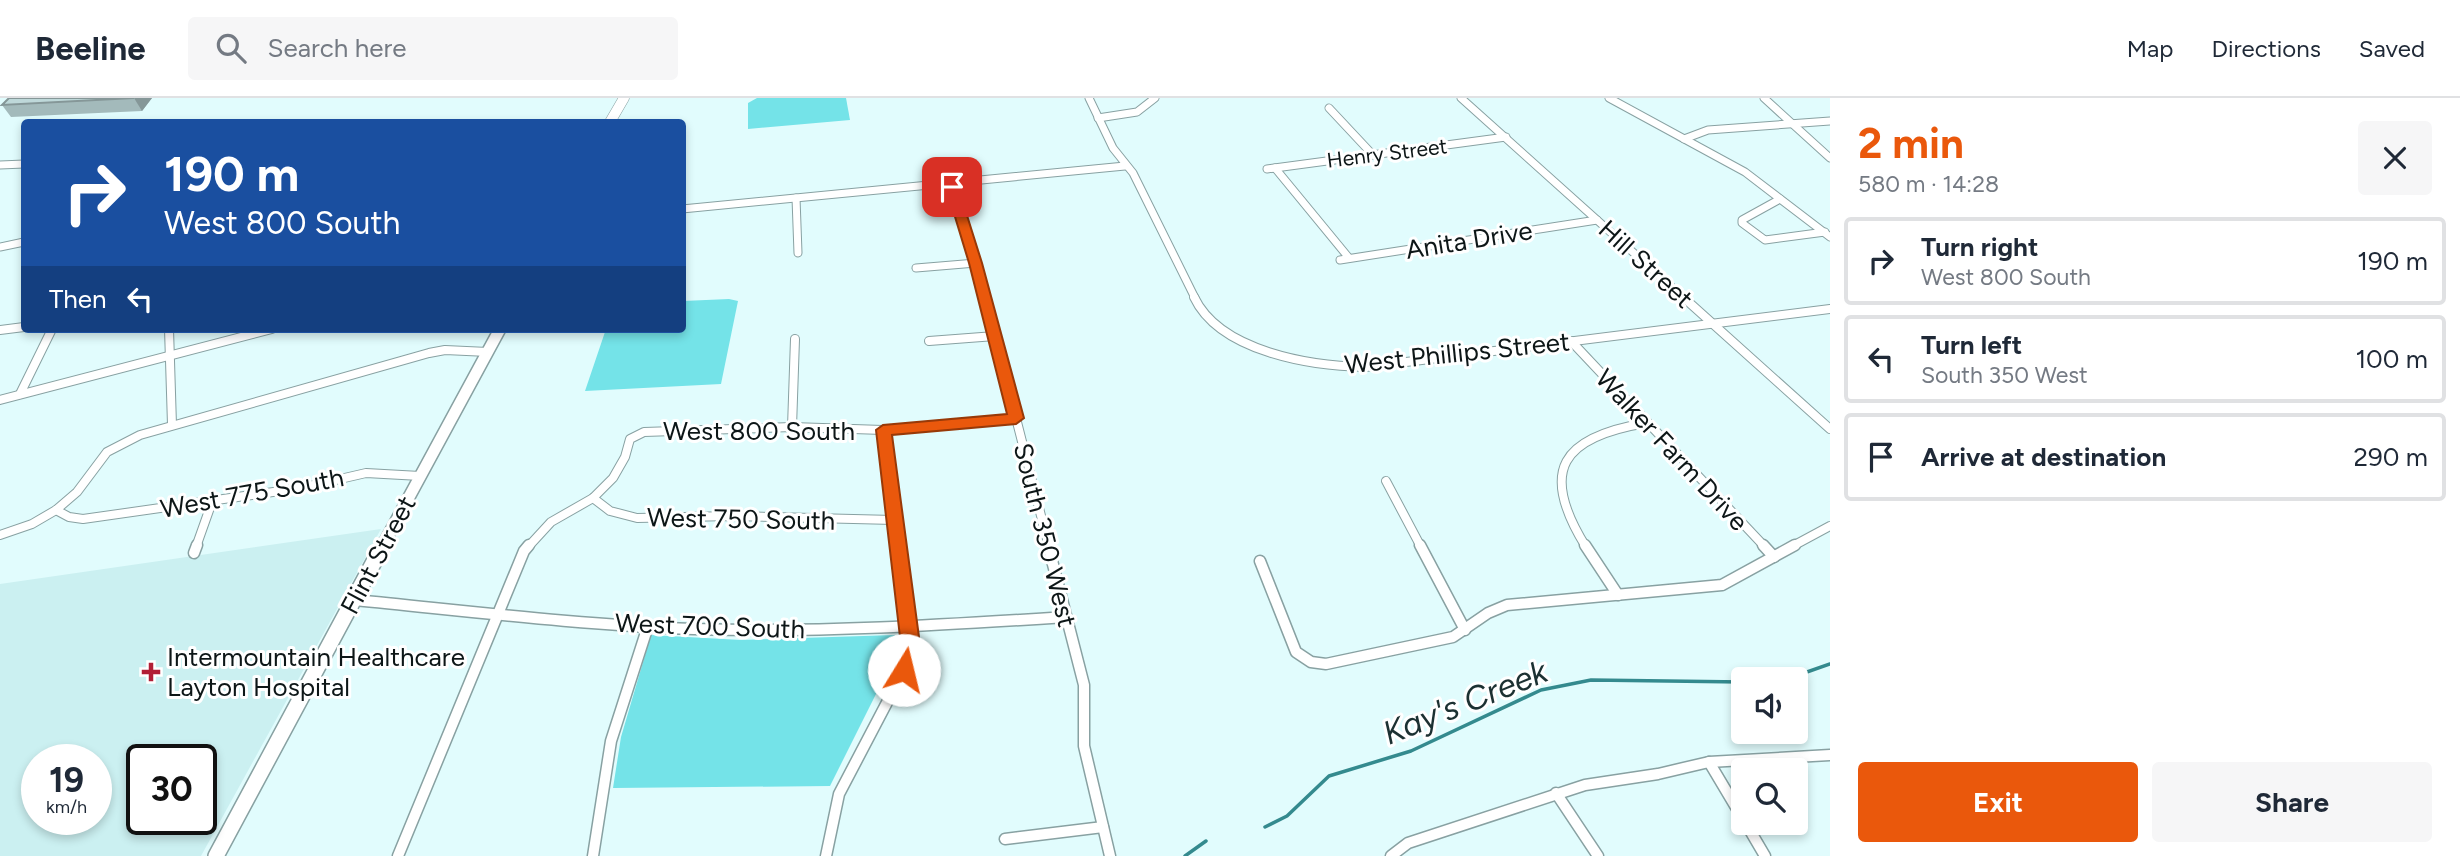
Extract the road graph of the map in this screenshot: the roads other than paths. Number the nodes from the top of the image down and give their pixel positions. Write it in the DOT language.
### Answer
graph roads {
  1 [pos="624,98"];
  2 [pos="1089,98"];
  3 [pos="1155,98"];
  4 [pos="1461,98"];
  5 [pos="1609,98"];
  6 [pos="1764,98"];
  7 [pos="1329,108"];
  8 [pos="1098,118"];
  9 [pos="612,119"];
  10 [pos="1830,121"];
  11 [pos="1793,125"];
  12 [pos="1506,137"];
  13 [pos="1684,139"];
  14 [pos="1373,155"];
  15 [pos="1830,158"];
  16 [pos="21,164"];
  17 [pos="0,165"];
  18 [pos="1125,166"];
  19 [pos="951,183"];
  20 [pos="796,198"];
  21 [pos="1780,199"];
  22 [pos="686,209"];
  23 [pos="1597,220"];
  24 [pos="1323,226"];
  25 [pos="1828,233"];
  26 [pos="21,243"];
  27 [pos="0,247"];
  28 [pos="798,253"];
  29 [pos="1349,258"];
  30 [pos="1340,260"];
  31 [pos="976,263"];
  32 [pos="916,268"];
  33 [pos="1830,309"];
  34 [pos="1712,324"];
  35 [pos="21,327"];
  36 [pos="0,330"];
  37 [pos="50,333"];
  38 [pos="169,333"];
  39 [pos="257,333"];
  40 [pos="498,333"];
  41 [pos="995,336"];
  42 [pos="795,339"];
  43 [pos="929,341"];
  44 [pos="1571,341"];
  45 [pos="488,352"];
  46 [pos="171,356"];
  47 [pos="20,394"];
  48 [pos="0,400"];
  49 [pos="264,400"];
  50 [pos="1016,418"];
  51 [pos="1646,423"];
  52 [pos="172,425"];
  53 [pos="792,427"];
  54 [pos="1830,429"];
  55 [pos="883,430"];
  56 [pos="420,476"];
  57 [pos="1386,481"];
  58 [pos="593,498"];
  59 [pos="212,502"];
  60 [pos="56,510"];
  61 [pos="894,520"];
  62 [pos="1830,526"];
  63 [pos="0,535"];
  64 [pos="194,552"];
  65 [pos="1774,557"];
  66 [pos="1260,561"];
  67 [pos="1618,595"];
  68 [pos="355,600"];
  69 [pos="501,614"];
  70 [pos="1066,617"];
  71 [pos="648,626"];
  72 [pos="908,626"];
  73 [pos="1465,630"];
  74 [pos="1084,685"];
  75 [pos="1830,755"];
  76 [pos="1709,762"];
  77 [pos="1556,793"];
  78 [pos="1731,798"];
  79 [pos="1103,827"];
  80 [pos="1753,835"];
  81 [pos="1005,839"];
  82 [pos="216,856"];
  83 [pos="398,856"];
  84 [pos="593,856"];
  85 [pos="826,856"];
  86 [pos="1110,856"];
  87 [pos="1391,856"];
  88 [pos="1598,856"];
  89 [pos="1765,856"];
  1 -- 9 [label="street"];
  2 -- 8 [label="street, West Phillips Street"];
  3 -- 8 [label="street"];
  4 -- 12 [label="street, Hill Street"];
  5 -- 13 [label="street"];
  6 -- 11 [label="street"];
  7 -- 14 [label="street"];
  8 -- 18 [label="street, West Phillips Street"];
  10 -- 11 [label="street"];
  11 -- 13 [label="street"];
  11 -- 15 [label="street"];
  12 -- 14 [label="street, Henry Street"];
  12 -- 23 [label="street, Hill Street"];
  13 -- 21 [label="street"];
  14 -- 24 [label="street, Henry Street"];
  16 -- 17 [label="street"];
  18 -- 19 [label="street"];
  18 -- 44 [label="street, West Phillips Street"];
  19 -- 20 [label="street"];
  19 -- 31 [label="street, South 350 West"];
  20 -- 22 [label="street"];
  20 -- 28 [label="street"];
  21 -- 25 [label="street"];
  21 -- 25 [label="street"];
  23 -- 29 [label="street, Anita Drive"];
  23 -- 34 [label="street, Hill Street"];
  24 -- 29 [label="street"];
  26 -- 27 [label="street"];
  29 -- 30 [label="street, Anita Drive"];
  31 -- 32 [label="street"];
  31 -- 41 [label="street, South 350 West"];
  33 -- 34 [label="street, West Phillips Street"];
  34 -- 44 [label="street, West Phillips Street"];
  34 -- 54 [label="street, Hill Street"];
  35 -- 36 [label="street"];
  37 -- 47 [label="street"];
  38 -- 46 [label="street"];
  39 -- 46 [label="street"];
  40 -- 45 [label="street, Flint Street"];
  41 -- 43 [label="street"];
  41 -- 50 [label="street, South 350 West"];
  42 -- 53 [label="street"];
  44 -- 51 [label="street, Walker Farm Drive"];
  45 -- 49 [label="street"];
  45 -- 56 [label="street, Flint Street"];
  46 -- 47 [label="street"];
  46 -- 52 [label="street"];
  47 -- 48 [label="street"];
  49 -- 52 [label="street"];
  50 -- 55 [label="street, West 800 South"];
  50 -- 70 [label="street, South 350 West"];
  51 -- 65 [label="street, Walker Farm Drive"];
  51 -- 67 [label="street"];
  52 -- 60 [label="street"];
  53 -- 55 [label="street, West 800 South"];
  53 -- 58 [label="street, West 800 South"];
  55 -- 61 [label="street"];
  56 -- 59 [label="street, West 775 South"];
  56 -- 68 [label="street, Flint Street"];
  57 -- 73 [label="street"];
  58 -- 61 [label="street, West 750 South"];
  58 -- 69 [label="street"];
  59 -- 60 [label="street, West 775 South"];
  59 -- 64 [label="street"];
  60 -- 63 [label="street"];
  61 -- 72 [label="street"];
  62 -- 65 [label="street"];
  65 -- 67 [label="street"];
  66 -- 73 [label="street"];
  67 -- 73 [label="street"];
  68 -- 69 [label="street, West 700 South"];
  68 -- 82 [label="street, Flint Street"];
  69 -- 71 [label="street, West 700 South"];
  69 -- 83 [label="street"];
  70 -- 72 [label="street, West 700 South"];
  70 -- 74 [label="street, South 350 West"];
  71 -- 72 [label="street, West 700 South"];
  71 -- 84 [label="street"];
  72 -- 85 [label="street"];
  74 -- 79 [label="street"];
  75 -- 76 [label="street"];
  76 -- 77 [label="street"];
  76 -- 78 [label="street"];
  77 -- 87 [label="street"];
  77 -- 88 [label="street"];
  79 -- 81 [label="street"];
  79 -- 86 [label="street"];
  80 -- 89 [label="street"];
}
